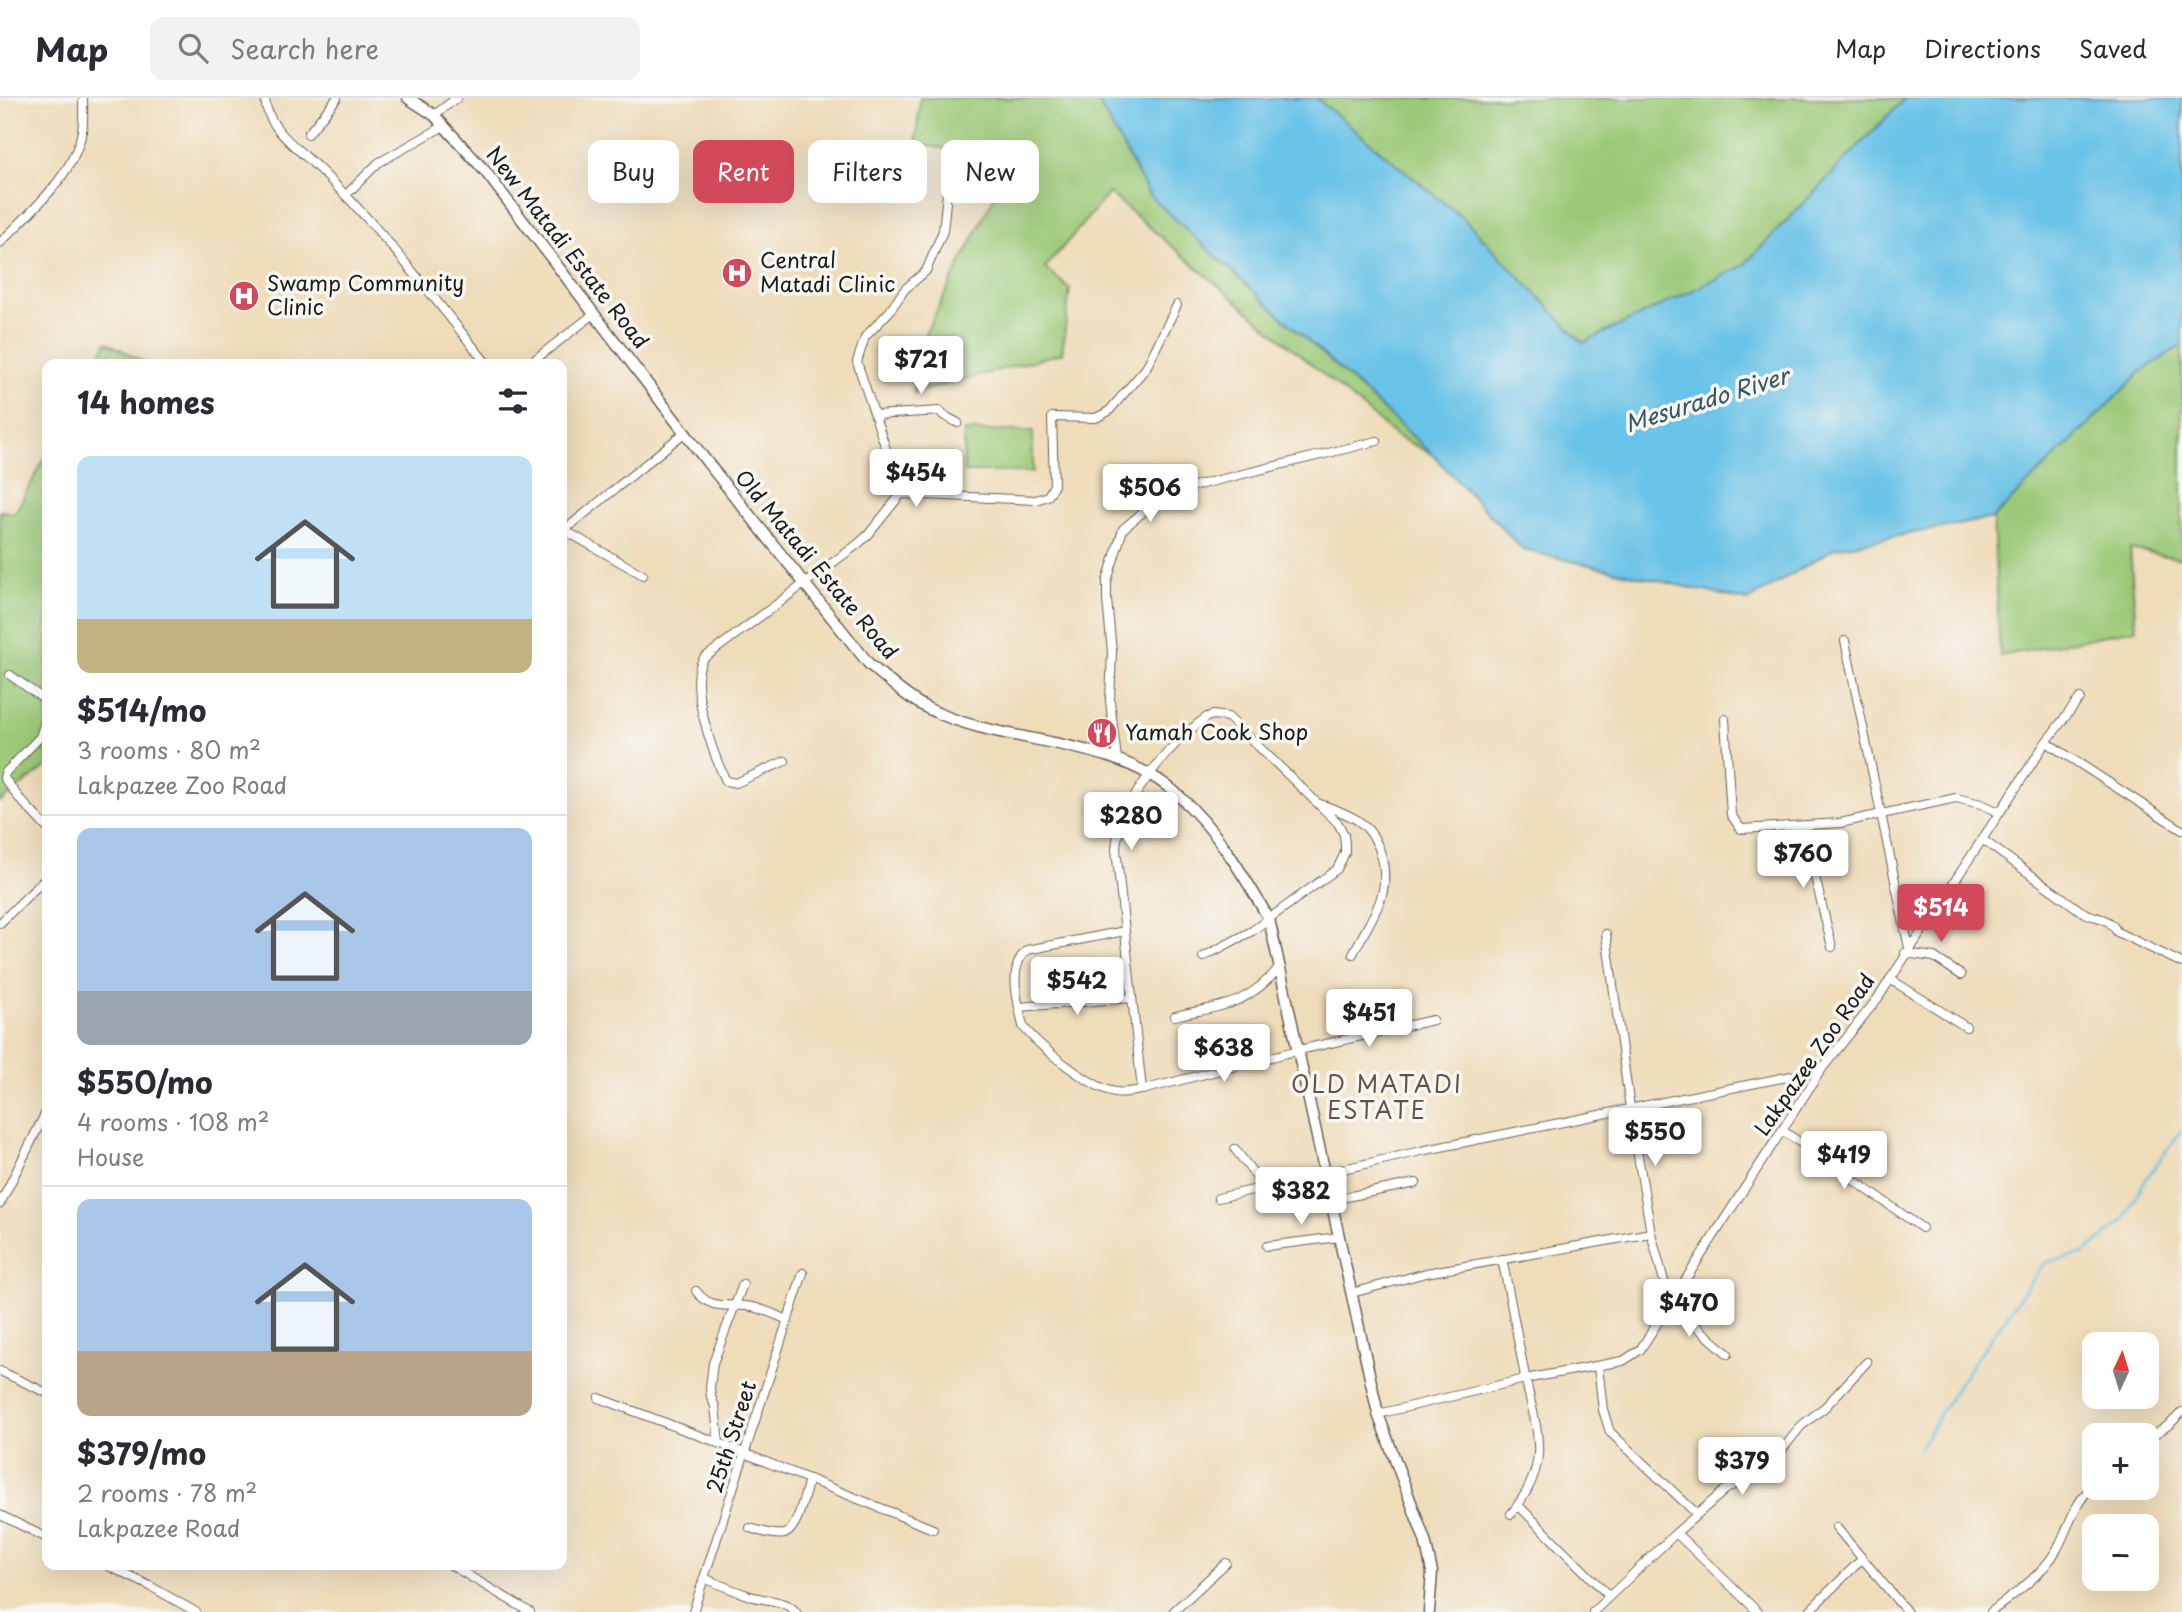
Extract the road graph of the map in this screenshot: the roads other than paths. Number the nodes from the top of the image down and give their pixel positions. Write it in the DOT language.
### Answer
graph roads {
  1 [pos="83,98"];
  2 [pos="265,98"];
  3 [pos="337,98"];
  4 [pos="408,98"];
  5 [pos="457,98"];
  6 [pos="434,115"];
  7 [pos="444,126"];
  8 [pos="308,134"];
  9 [pos="346,195"];
  10 [pos="946,203"];
  11 [pos="0,243"];
  12 [pos="1177,304"];
  13 [pos="594,314"];
  14 [pos="483,359"];
  15 [pos="536,359"];
  16 [pos="875,415"];
  17 [pos="958,423"];
  18 [pos="684,433"];
  19 [pos="1377,440"];
  20 [pos="901,494"];
  21 [pos="567,528"];
  22 [pos="567,533"];
  23 [pos="643,575"];
  24 [pos="803,583"];
  25 [pos="1844,640"];
  26 [pos="10,675"];
  27 [pos="42,698"];
  28 [pos="2080,698"];
  29 [pos="1725,719"];
  30 [pos="42,730"];
  31 [pos="2046,742"];
  32 [pos="1117,759"];
  33 [pos="785,761"];
  34 [pos="1148,774"];
  35 [pos="1319,804"];
  36 [pos="1999,812"];
  37 [pos="1882,815"];
  38 [pos="42,823"];
  39 [pos="1803,827"];
  40 [pos="2182,830"];
  41 [pos="1983,841"];
  42 [pos="42,882"];
  43 [pos="1269,919"];
  44 [pos="0,923"];
  45 [pos="1125,931"];
  46 [pos="1606,934"];
  47 [pos="1832,947"];
  48 [pos="1907,951"];
  49 [pos="1353,954"];
  50 [pos="1203,957"];
  51 [pos="2182,963"];
  52 [pos="1280,967"];
  53 [pos="1961,975"];
  54 [pos="1890,979"];
  55 [pos="1132,998"];
  56 [pos="1019,1007"];
  57 [pos="1175,1016"];
  58 [pos="1433,1020"];
  59 [pos="1966,1027"];
  60 [pos="1299,1050"];
  61 [pos="1821,1070"];
  62 [pos="1142,1090"];
  63 [pos="1630,1108"];
  64 [pos="42,1120"];
  65 [pos="1782,1130"];
  66 [pos="1236,1149"];
  67 [pos="1323,1173"];
  68 [pos="1416,1183"];
  69 [pos="1264,1187"];
  70 [pos="1218,1198"];
  71 [pos="1331,1200"];
  72 [pos="0,1204"];
  73 [pos="1922,1228"];
  74 [pos="1651,1233"];
  75 [pos="1339,1237"];
  76 [pos="1267,1246"];
  77 [pos="1503,1259"];
  78 [pos="803,1273"];
  79 [pos="743,1284"];
  80 [pos="696,1291"];
  81 [pos="1352,1293"];
  82 [pos="1670,1303"];
  83 [pos="734,1306"];
  84 [pos="788,1320"];
  85 [pos="1728,1354"];
  86 [pos="1867,1362"];
  87 [pos="1598,1366"];
  88 [pos="0,1371"];
  89 [pos="1525,1379"];
  90 [pos="42,1391"];
  91 [pos="599,1398"];
  92 [pos="2182,1412"];
  93 [pos="1378,1414"];
  94 [pos="2159,1432"];
  95 [pos="719,1443"];
  96 [pos="746,1455"];
  97 [pos="809,1479"];
  98 [pos="2082,1499"];
  99 [pos="1518,1504"];
  100 [pos="1511,1514"];
  101 [pos="1698,1514"];
  102 [pos="0,1515"];
  103 [pos="1836,1527"];
  104 [pos="750,1528"];
  105 [pos="933,1529"];
  106 [pos="1676,1533"];
  107 [pos="42,1536"];
  108 [pos="1861,1560"];
  109 [pos="1226,1563"];
  110 [pos="117,1570"];
  111 [pos="459,1570"];
  112 [pos="704,1578"];
  113 [pos="1609,1595"];
  114 [pos="1904,1611"];
  115 [pos="196,1612"];
  116 [pos="530,1612"];
  117 [pos="693,1612"];
  118 [pos="796,1612"];
  119 [pos="1173,1612"];
  120 [pos="1429,1612"];
  121 [pos="1594,1612"];
  122 [pos="1758,1612"];
  123 [pos="1808,1612"];
  124 [pos="1991,1612"];
  1 -- 11 [label="street"];
  2 -- 9 [label="street"];
  3 -- 8 [label="street"];
  4 -- 6 [label="street, New Matadi Estate Road"];
  5 -- 6 [label="street"];
  6 -- 7 [label="street, New Matadi Estate Road"];
  7 -- 9 [label="street"];
  7 -- 13 [label="street, New Matadi Estate Road"];
  9 -- 14 [label="street"];
  10 -- 16 [label="street"];
  12 -- 20 [label="street"];
  13 -- 15 [label="street"];
  13 -- 18 [label="street, New Matadi Estate Road"];
  16 -- 17 [label="street"];
  16 -- 20 [label="street"];
  18 -- 21 [label="street"];
  18 -- 24 [label="street, Old Matadi Estate Road"];
  19 -- 32 [label="street"];
  20 -- 24 [label="street"];
  22 -- 23 [label="street"];
  24 -- 32 [label="street, Old Matadi Estate Road"];
  24 -- 33 [label="street"];
  25 -- 37 [label="street"];
  26 -- 27 [label="street"];
  28 -- 31 [label="street, Lakpazee Zoo Road"];
  29 -- 39 [label="street"];
  30 -- 38 [label="street"];
  31 -- 36 [label="street, Lakpazee Zoo Road"];
  31 -- 40 [label="street"];
  32 -- 34 [label="street, Old Matadi Estate Road"];
  34 -- 35 [label="street"];
  34 -- 43 [label="street, Old Matadi Estate Road"];
  34 -- 45 [label="street"];
  35 -- 43 [label="street"];
  35 -- 49 [label="street"];
  36 -- 37 [label="street"];
  36 -- 41 [label="street, Lakpazee Zoo Road"];
  37 -- 39 [label="street"];
  37 -- 48 [label="street"];
  39 -- 47 [label="street"];
  41 -- 48 [label="street, Lakpazee Zoo Road"];
  41 -- 51 [label="street"];
  42 -- 44 [label="street"];
  43 -- 50 [label="street"];
  43 -- 52 [label="street, Old Matadi Estate Road"];
  45 -- 55 [label="street"];
  45 -- 56 [label="street"];
  46 -- 63 [label="street"];
  48 -- 53 [label="street"];
  48 -- 54 [label="street, Lakpazee Zoo Road"];
  52 -- 57 [label="street"];
  52 -- 60 [label="street, Old Matadi Estate Road"];
  54 -- 59 [label="street"];
  54 -- 61 [label="street, Lakpazee Zoo Road"];
  55 -- 56 [label="street"];
  55 -- 62 [label="street"];
  56 -- 62 [label="street"];
  58 -- 60 [label="street"];
  60 -- 62 [label="street"];
  60 -- 67 [label="street, Old Matadi Estate Road"];
  61 -- 63 [label="street"];
  61 -- 65 [label="street, Lakpazee Zoo Road"];
  63 -- 67 [label="street"];
  63 -- 74 [label="street"];
  64 -- 72 [label="street"];
  65 -- 73 [label="street"];
  65 -- 82 [label="street, Lakpazee Zoo Road"];
  66 -- 69 [label="street"];
  67 -- 69 [label="street"];
  67 -- 71 [label="street, Old Matadi Estate Road"];
  68 -- 71 [label="street"];
  69 -- 70 [label="street"];
  71 -- 75 [label="street, Old Matadi Estate Road"];
  74 -- 77 [label="street"];
  74 -- 82 [label="street"];
  75 -- 76 [label="street"];
  75 -- 81 [label="street, Old Matadi Estate Road"];
  77 -- 81 [label="street"];
  77 -- 89 [label="street"];
  78 -- 84 [label="street, 25th Street"];
  79 -- 83 [label="street"];
  80 -- 83 [label="street"];
  81 -- 93 [label="street, Old Matadi Estate Road"];
  82 -- 85 [label="street"];
  82 -- 87 [label="street, Lakpazee Zoo Road"];
  83 -- 84 [label="street"];
  83 -- 95 [label="street"];
  84 -- 96 [label="street, 25th Street"];
  86 -- 101 [label="street"];
  87 -- 89 [label="street, Lakpazee Zoo Road"];
  87 -- 101 [label="street"];
  88 -- 90 [label="street"];
  89 -- 93 [label="street, Lakpazee Zoo Road"];
  89 -- 99 [label="street"];
  91 -- 95 [label="street"];
  92 -- 94 [label="street"];
  93 -- 120 [label="street, Old Matadi Estate Road"];
  95 -- 96 [label="street"];
  96 -- 97 [label="street"];
  96 -- 112 [label="street, 25th Street"];
  97 -- 104 [label="street"];
  97 -- 105 [label="street"];
  98 -- 124 [label="street"];
  99 -- 100 [label="street"];
  99 -- 113 [label="street"];
  101 -- 106 [label="street"];
  102 -- 107 [label="street"];
  103 -- 108 [label="street"];
  106 -- 113 [label="street"];
  106 -- 122 [label="street"];
  108 -- 114 [label="street"];
  108 -- 123 [label="street"];
  109 -- 119 [label="street"];
  110 -- 115 [label="street"];
  111 -- 116 [label="street"];
  112 -- 117 [label="street, 25th Street"];
  112 -- 118 [label="street"];
  113 -- 121 [label="street"];
}
